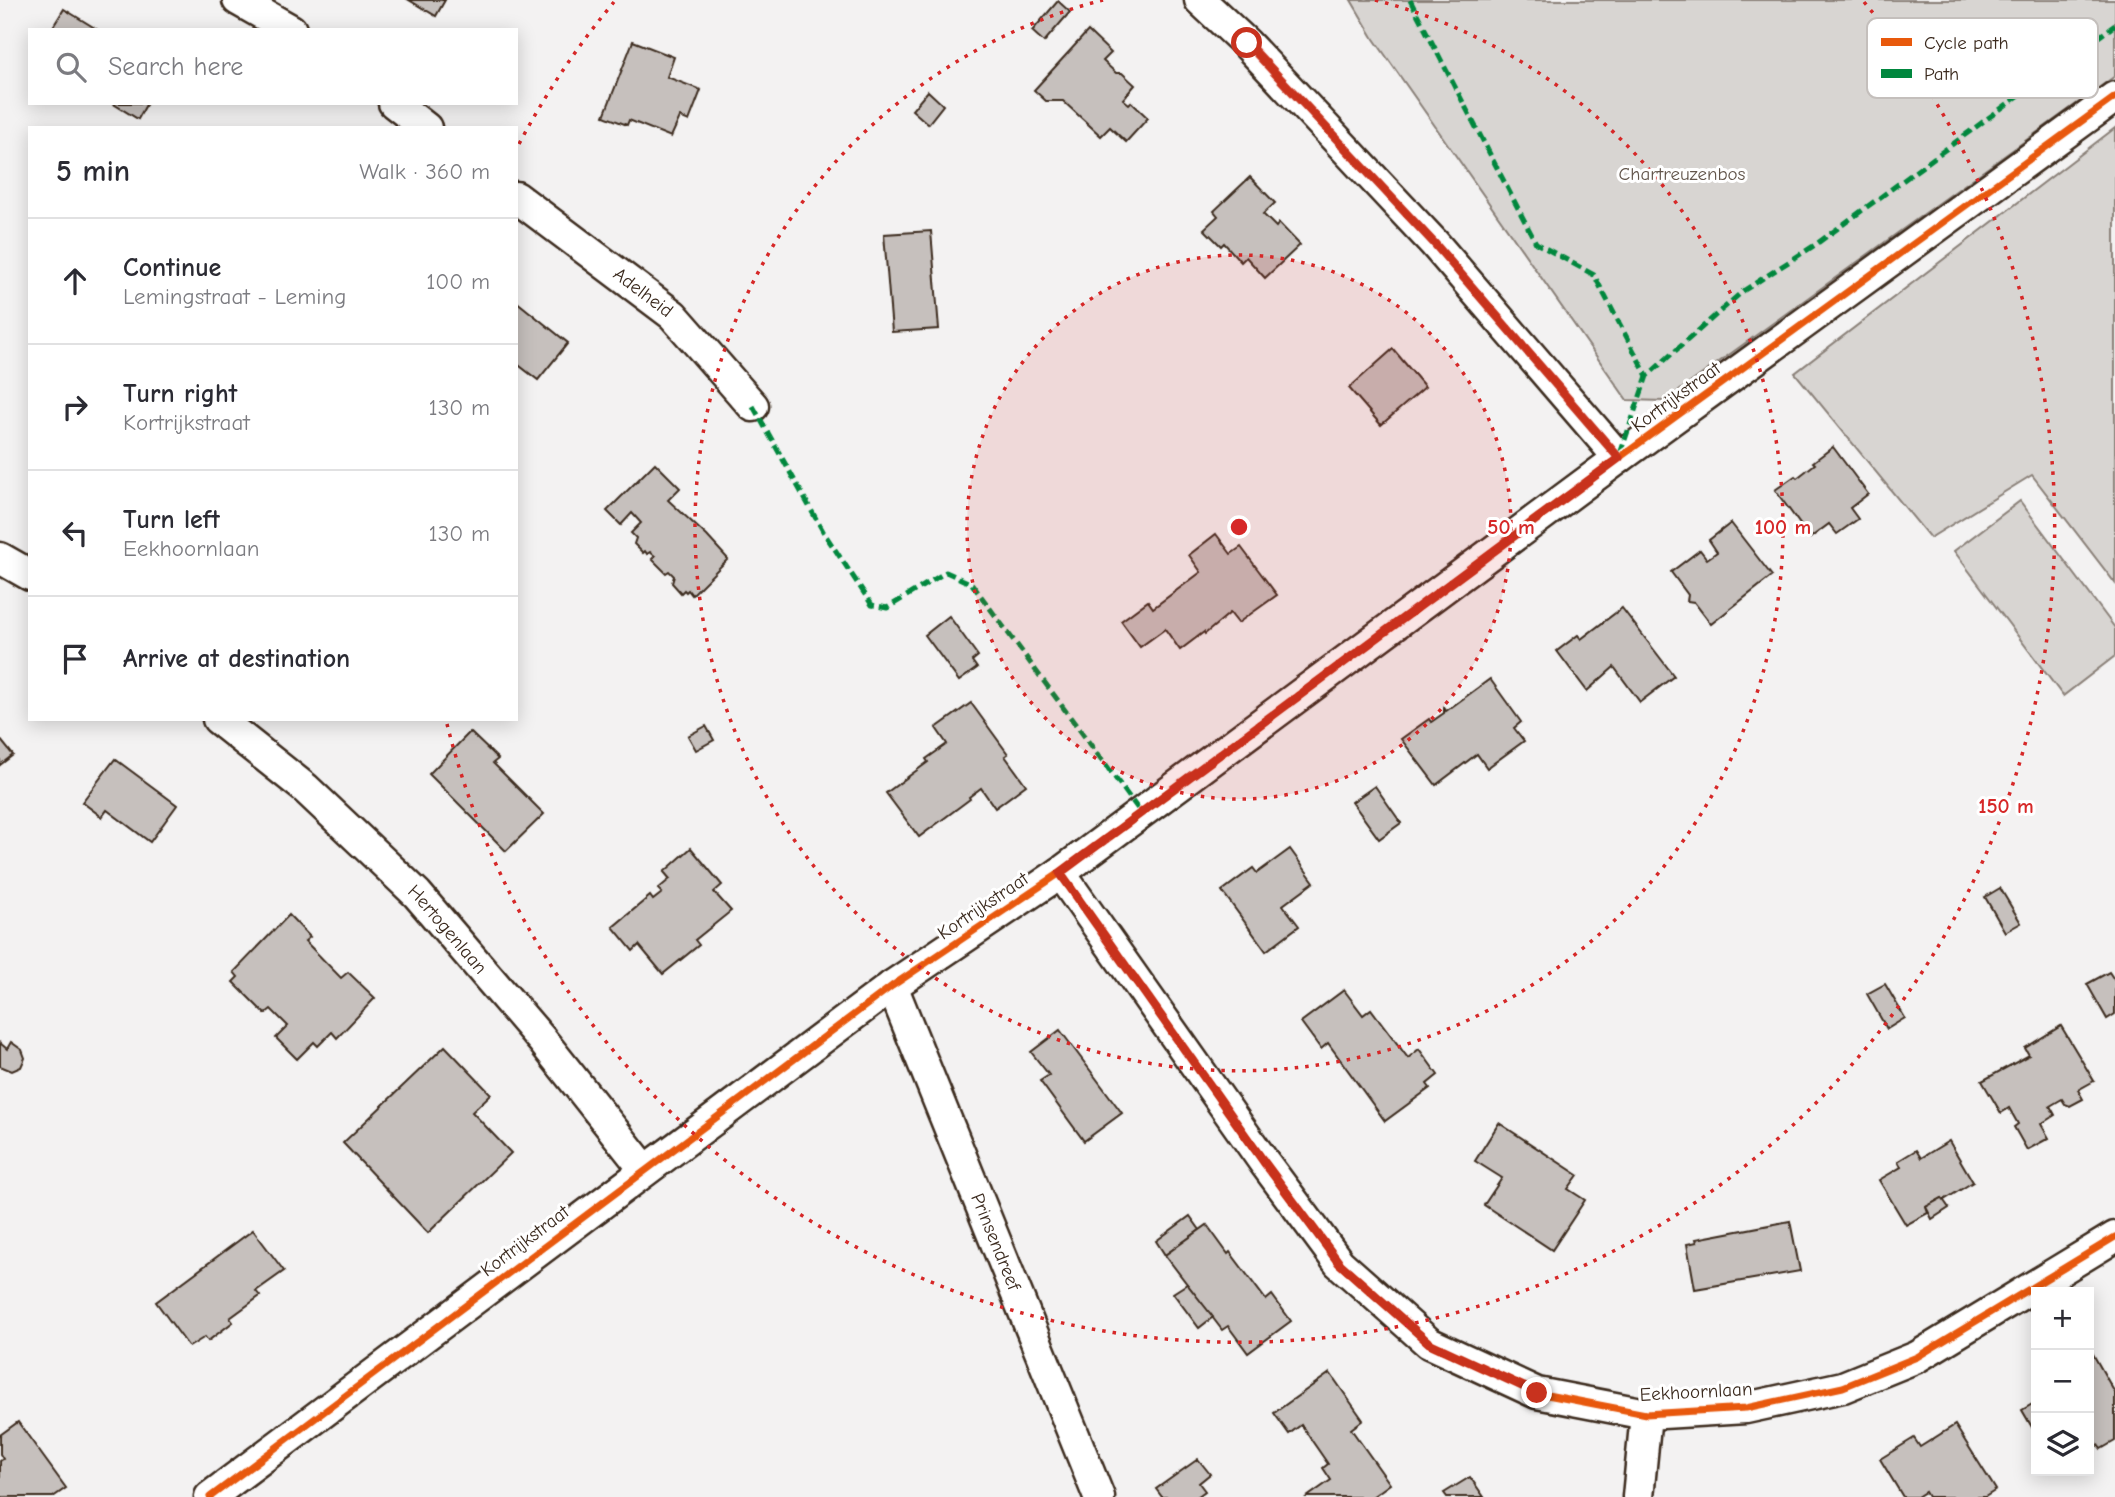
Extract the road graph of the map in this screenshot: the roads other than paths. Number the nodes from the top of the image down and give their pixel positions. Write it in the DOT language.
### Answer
graph roads {
  1 [pos="238,0"];
  2 [pos="1200,0"];
  3 [pos="287,28"];
  4 [pos="2115,97"];
  5 [pos="397,105"];
  6 [pos="423,126"];
  7 [pos="518,199"];
  8 [pos="753,406"];
  9 [pos="1619,458"];
  10 [pos="0,558"];
  11 [pos="28,574"];
  12 [pos="221,721"];
  13 [pos="1060,873"];
  14 [pos="892,986"];
  15 [pos="645,1170"];
  16 [pos="2115,1237"];
  17 [pos="1646,1414"];
  18 [pos="210,1497"];
  19 [pos="1099,1497"];
  20 [pos="1637,1497"];
  1 -- 3 [label="street"];
  2 -- 9 [label="street"];
  4 -- 9 [label="street, Kortrijkstraat"];
  5 -- 6 [label="street"];
  7 -- 8 [label="street, Adelheid"];
  9 -- 13 [label="street, Kortrijkstraat"];
  10 -- 11 [label="street"];
  12 -- 15 [label="street, Hertogenlaan"];
  13 -- 14 [label="street, Kortrijkstraat"];
  13 -- 17 [label="street, Eekhoornlaan"];
  14 -- 15 [label="street, Kortrijkstraat"];
  14 -- 19 [label="street, Prinsendreef"];
  15 -- 18 [label="street, Kortrijkstraat"];
  16 -- 17 [label="street, Eekhoornlaan"];
  17 -- 20 [label="street"];
}
